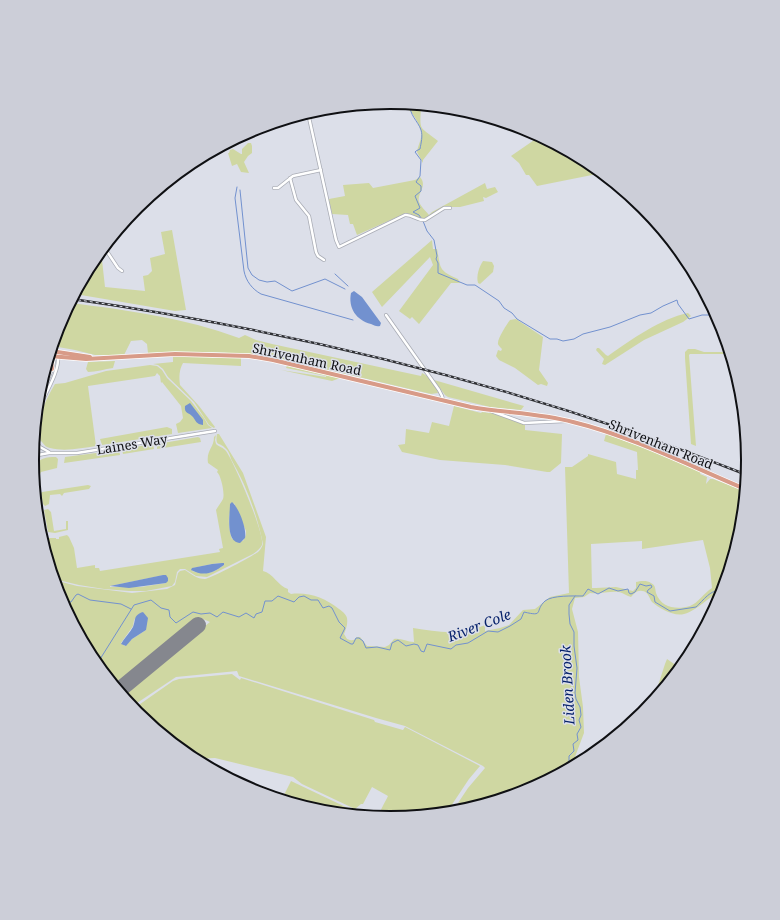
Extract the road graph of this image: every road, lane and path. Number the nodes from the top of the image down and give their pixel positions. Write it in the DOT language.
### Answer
graph roads {
  1 [pos="309,119"];
  2 [pos="320,170"];
  3 [pos="290,178"];
  4 [pos="274,188"];
  5 [pos="450,208"];
  6 [pos="107,252"];
  7 [pos="324,260"];
  8 [pos="122,271"];
  9 [pos="386,315"];
  10 [pos="55,354"];
  11 [pos="55,356"];
  12 [pos="54,361"];
  13 [pos="52,366"];
  14 [pos="52,369"];
  15 [pos="50,374"];
  16 [pos="46,392"];
  17 [pos="443,400"];
  18 [pos="490,411"];
  19 [pos="568,421"];
  20 [pos="215,431"];
  21 [pos="40,447"];
  22 [pos="39,452"];
  23 [pos="49,452"];
  24 [pos="39,455"];
  25 [pos="740,487"];
  1 -- 2 [label="street"];
  2 -- 3 [label="street"];
  2 -- 5 [label="street"];
  3 -- 4 [label="street"];
  3 -- 7 [label="street"];
  6 -- 8 [label="street"];
  9 -- 17 [label="street"];
  10 -- 17 [label="highway, Shrivenham Road"];
  11 -- 16 [label="street"];
  12 -- 14 [label="street"];
  13 -- 14 [label="highway"];
  14 -- 15 [label="street"];
  17 -- 18 [label="highway, Shrivenham Road"];
  18 -- 19 [label="highway, Shrivenham Road"];
  18 -- 19 [label="street, Shrivenham Road"];
  19 -- 25 [label="highway, Shrivenham Road"];
  20 -- 23 [label="street, Laines Way"];
  21 -- 22 [label="street"];
  21 -- 23 [label="street, Laines Way"];
  23 -- 24 [label="street, Laines Way"];
}
